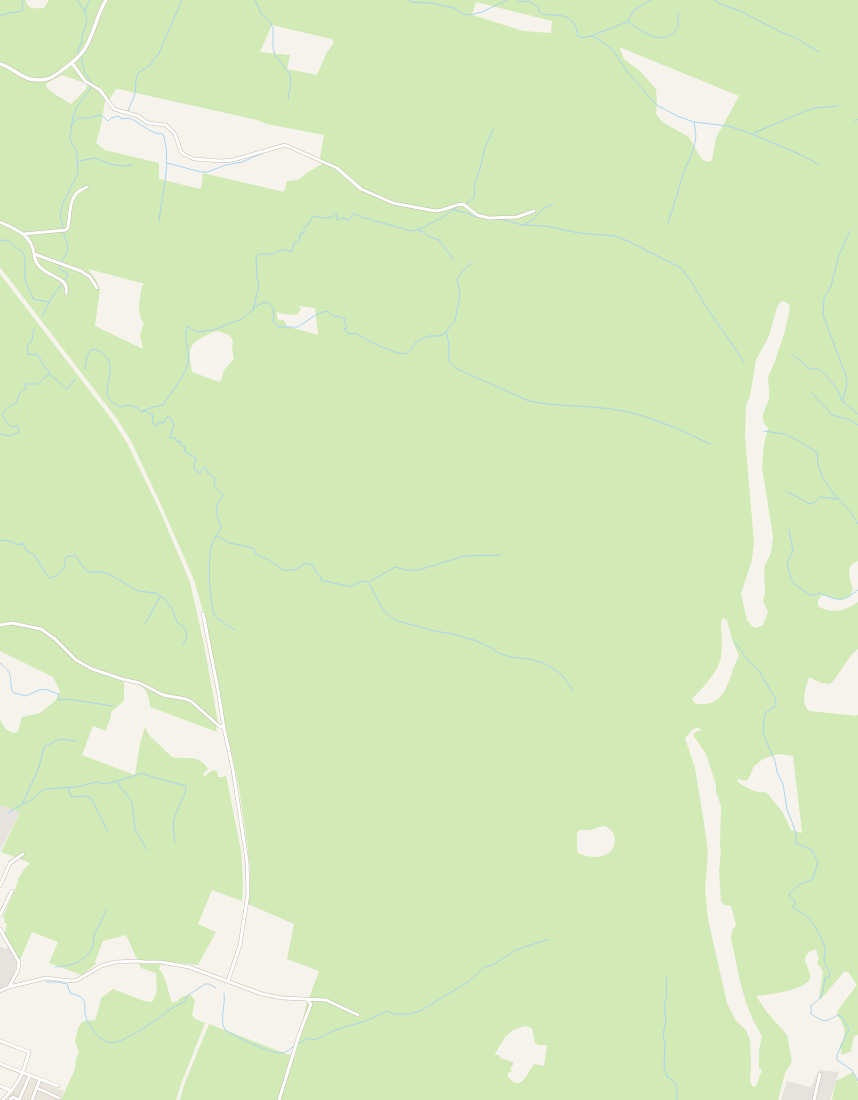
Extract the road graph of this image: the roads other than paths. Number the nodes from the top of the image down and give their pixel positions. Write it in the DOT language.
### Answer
graph roads {
  1 [pos="106,0"];
  2 [pos="72,63"];
  3 [pos="0,64"];
  4 [pos="87,187"];
  5 [pos="534,211"];
  6 [pos="0,222"];
  7 [pos="24,234"];
  8 [pos="34,254"];
  9 [pos="97,288"];
  10 [pos="66,293"];
  11 [pos="202,614"];
  12 [pos="0,625"];
  13 [pos="224,728"];
  14 [pos="23,854"];
  15 [pos="0,886"];
  16 [pos="12,891"];
  17 [pos="0,915"];
  18 [pos="0,929"];
  19 [pos="228,981"];
  20 [pos="9,987"];
  21 [pos="0,990"];
  22 [pos="306,1000"];
  23 [pos="358,1014"];
  24 [pos="0,1041"];
  25 [pos="0,1064"];
  26 [pos="23,1073"];
  27 [pos="820,1074"];
  28 [pos="30,1075"];
  29 [pos="40,1079"];
  30 [pos="0,1086"];
  31 [pos="58,1086"];
  32 [pos="37,1088"];
  33 [pos="12,1091"];
  34 [pos="59,1098"];
  35 [pos="32,1099"];
  36 [pos="3,1100"];
  37 [pos="10,1100"];
  38 [pos="19,1100"];
  39 [pos="38,1100"];
  40 [pos="279,1100"];
  41 [pos="814,1100"];
  1 -- 2 [label="street"];
  2 -- 3 [label="street"];
  2 -- 5 [label="street"];
  4 -- 7 [label="street"];
  6 -- 7 [label="street"];
  7 -- 8 [label="street"];
  8 -- 9 [label="street"];
  8 -- 10 [label="street"];
  11 -- 13 [label="street"];
  12 -- 13 [label="street"];
  13 -- 19 [label="street"];
  14 -- 15 [label="street"];
  16 -- 17 [label="street"];
  18 -- 20 [label="street"];
  19 -- 20 [label="street"];
  19 -- 22 [label="street"];
  20 -- 21 [label="street"];
  22 -- 23 [label="street"];
  22 -- 40 [label="street"];
  24 -- 26 [label="street"];
  25 -- 26 [label="street"];
  26 -- 28 [label="street"];
  26 -- 33 [label="street"];
  27 -- 41 [label="street"];
  28 -- 29 [label="street"];
  28 -- 38 [label="street"];
  29 -- 31 [label="street"];
  29 -- 32 [label="street"];
  30 -- 33 [label="street"];
  32 -- 34 [label="street"];
  32 -- 35 [label="street"];
  33 -- 36 [label="street"];
  35 -- 39 [label="street"];
  37 -- 38 [label="street"];
}
